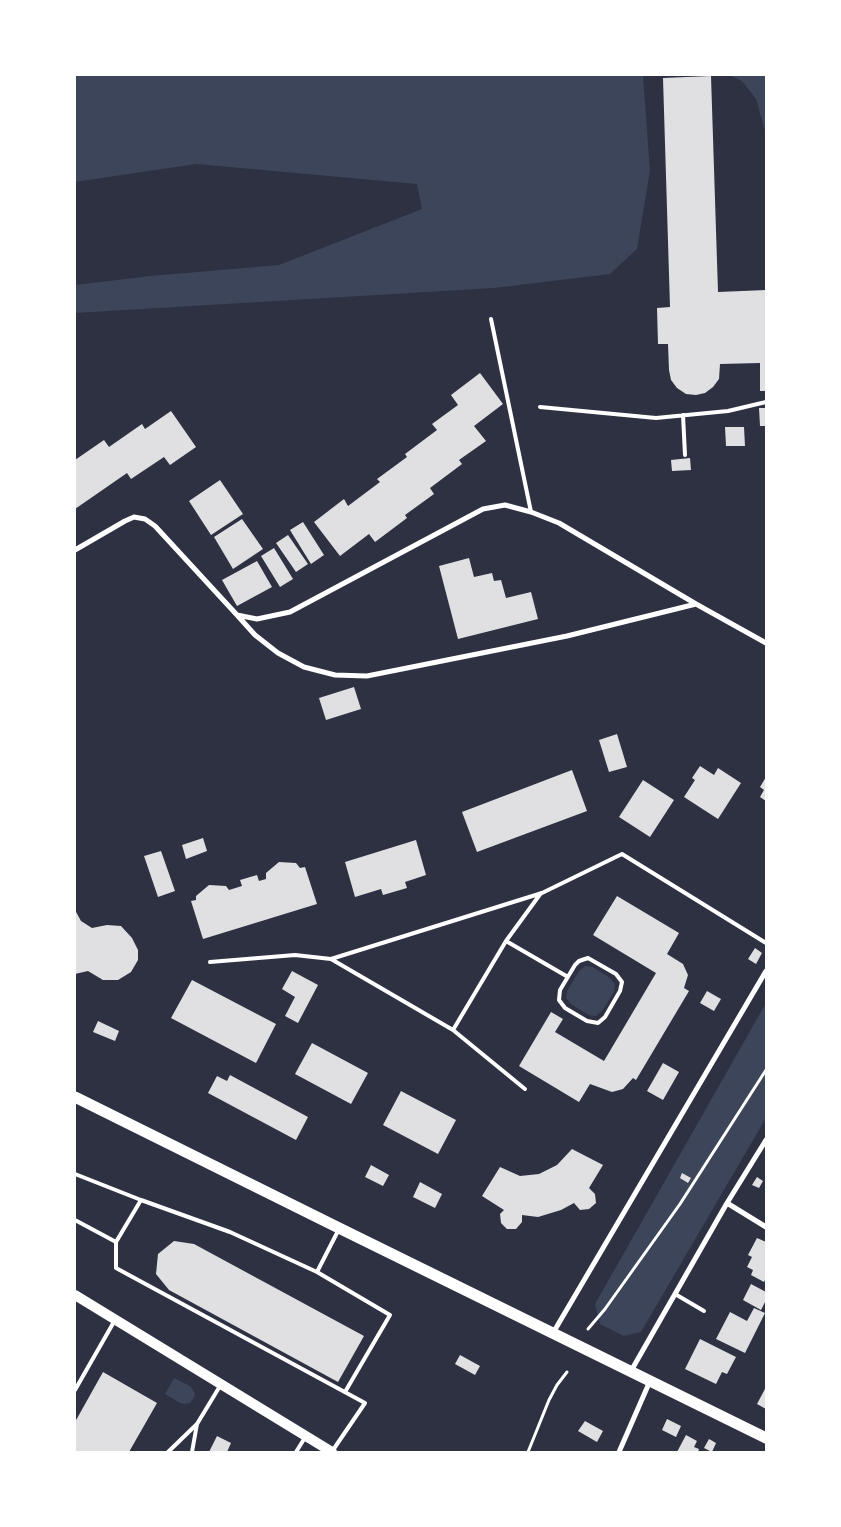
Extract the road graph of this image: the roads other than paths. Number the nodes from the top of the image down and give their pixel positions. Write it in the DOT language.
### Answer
graph roads {
  1 [pos="491,319"];
  2 [pos="766,402"];
  3 [pos="540,407"];
  4 [pos="683,415"];
  5 [pos="685,455"];
  6 [pos="531,512"];
  7 [pos="75,550"];
  8 [pos="696,604"];
  9 [pos="237,615"];
  10 [pos="766,643"];
  11 [pos="542,893"];
  12 [pos="506,941"];
  13 [pos="766,943"];
  14 [pos="331,959"];
  15 [pos="210,962"];
  16 [pos="766,971"];
  17 [pos="568,978"];
  18 [pos="453,1030"];
  19 [pos="525,1089"];
  20 [pos="75,1097"];
  21 [pos="766,1140"];
  22 [pos="75,1174"];
  23 [pos="140,1200"];
  24 [pos="727,1203"];
  25 [pos="75,1220"];
  26 [pos="766,1227"];
  27 [pos="339,1228"];
  28 [pos="116,1242"];
  29 [pos="317,1272"];
  30 [pos="675,1294"];
  31 [pos="75,1295"];
  32 [pos="704,1311"];
  33 [pos="115,1319"];
  34 [pos="553,1334"];
  35 [pos="631,1372"];
  36 [pos="650,1381"];
  37 [pos="221,1384"];
  38 [pos="75,1390"];
  39 [pos="345,1392"];
  40 [pos="197,1424"];
  41 [pos="306,1436"];
  42 [pos="766,1438"];
  43 [pos="168,1452"];
  44 [pos="192,1452"];
  45 [pos="296,1452"];
  46 [pos="332,1452"];
  47 [pos="619,1452"];
  1 -- 6 [label="lane"];
  2 -- 4 [label="lane"];
  3 -- 4 [label="lane"];
  4 -- 5 [label="lane"];
  6 -- 8 [label="street"];
  6 -- 9 [label="street"];
  7 -- 9 [label="street"];
  8 -- 9 [label="street"];
  8 -- 10 [label="street"];
  11 -- 12 [label="lane"];
  11 -- 13 [label="lane"];
  11 -- 14 [label="lane"];
  12 -- 17 [label="lane"];
  12 -- 18 [label="lane"];
  14 -- 15 [label="lane"];
  14 -- 18 [label="lane"];
  16 -- 34 [label="street"];
  17 -- 17 [label="lane"];
  18 -- 19 [label="lane"];
  20 -- 27 [label="main road"];
  21 -- 24 [label="street"];
  22 -- 23 [label="lane"];
  23 -- 28 [label="lane"];
  23 -- 29 [label="lane"];
  24 -- 26 [label="street"];
  24 -- 30 [label="street"];
  25 -- 28 [label="lane"];
  27 -- 29 [label="lane"];
  27 -- 34 [label="main road"];
  28 -- 39 [label="lane"];
  29 -- 39 [label="lane"];
  30 -- 32 [label="lane"];
  30 -- 35 [label="street"];
  31 -- 33 [label="main road"];
  33 -- 37 [label="main road"];
  33 -- 38 [label="lane"];
  34 -- 35 [label="main road"];
  35 -- 36 [label="main road"];
  36 -- 42 [label="main road"];
  36 -- 47 [label="street"];
  37 -- 40 [label="lane"];
  37 -- 41 [label="main road"];
  39 -- 46 [label="lane"];
  40 -- 43 [label="lane"];
  40 -- 44 [label="lane"];
  41 -- 45 [label="lane"];
  41 -- 46 [label="main road"];
}
